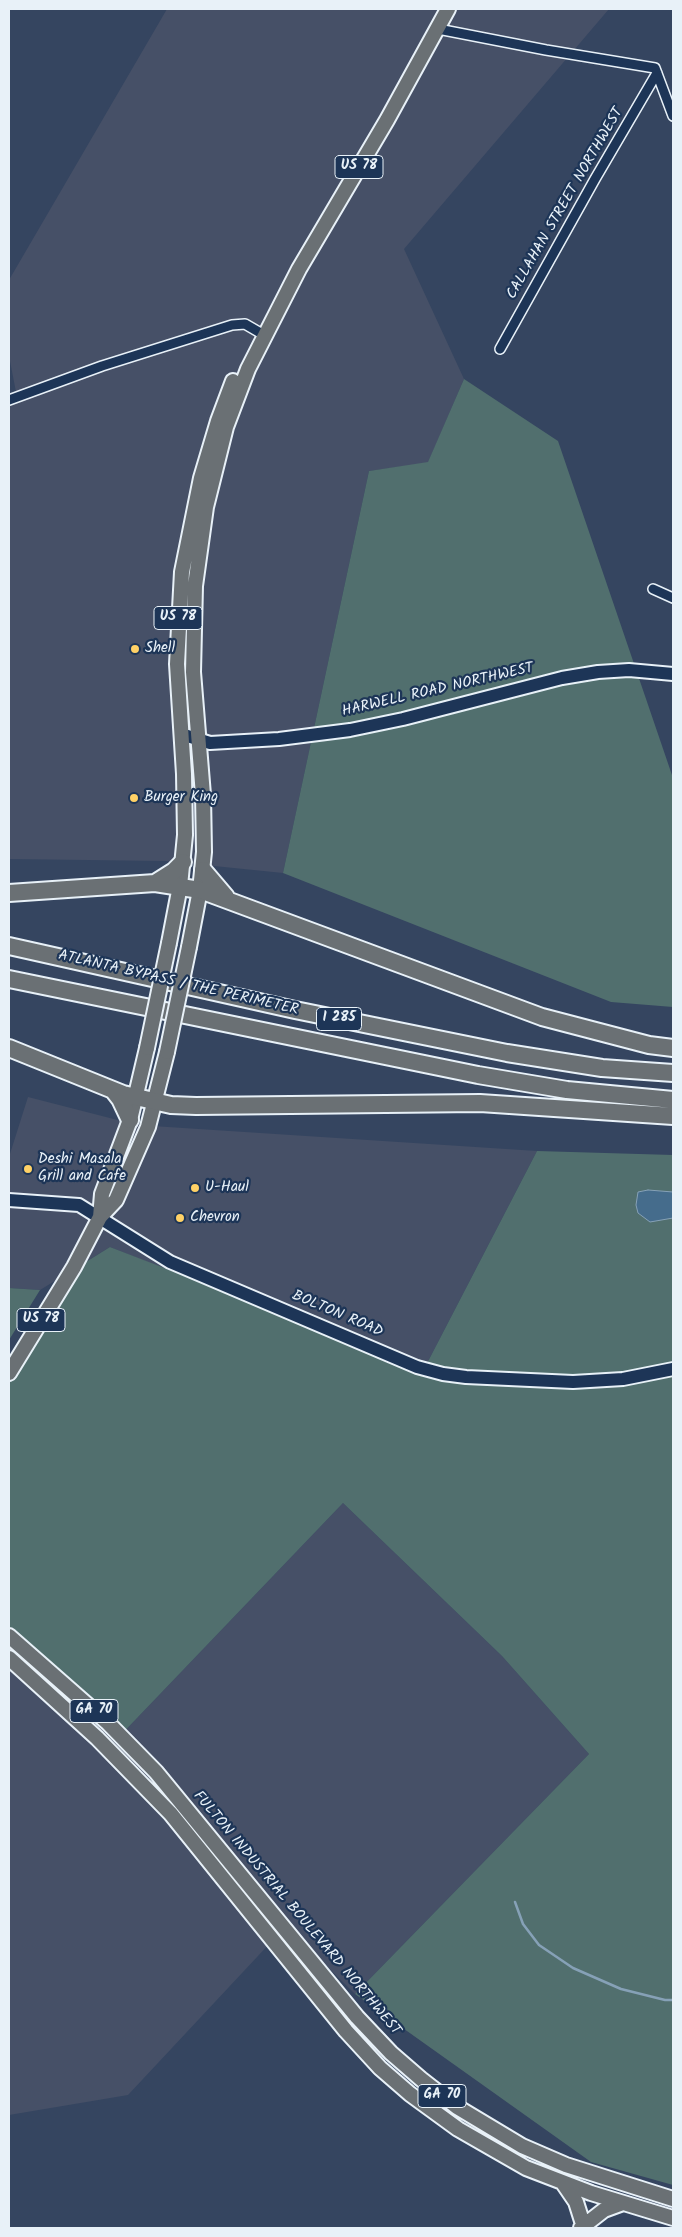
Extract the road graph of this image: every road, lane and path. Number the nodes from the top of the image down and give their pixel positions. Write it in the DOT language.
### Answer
graph roads {
  1 [pos="448,9"];
  2 [pos="438,29"];
  3 [pos="657,73"];
  4 [pos="673,116"];
  5 [pos="261,333"];
  6 [pos="500,349"];
  7 [pos="9,400"];
  8 [pos="653,590"];
  9 [pos="673,598"];
  10 [pos="673,674"];
  11 [pos="181,734"];
  12 [pos="198,740"];
  13 [pos="183,862"];
  14 [pos="202,870"];
  15 [pos="155,883"];
  16 [pos="180,886"];
  17 [pos="200,890"];
  18 [pos="9,893"];
  19 [pos="228,899"];
  20 [pos="9,946"];
  21 [pos="9,979"];
  22 [pos="9,1048"];
  23 [pos="673,1048"];
  24 [pos="673,1073"];
  25 [pos="113,1090"];
  26 [pos="137,1098"];
  27 [pos="673,1100"];
  28 [pos="156,1102"];
  29 [pos="673,1116"];
  30 [pos="130,1120"];
  31 [pos="9,1200"];
  32 [pos="100,1217"];
  33 [pos="673,1369"];
  34 [pos="9,1373"];
  35 [pos="9,1636"];
  36 [pos="9,1658"];
  37 [pos="563,2183"];
  38 [pos="673,2199"];
  39 [pos="623,2203"];
  40 [pos="673,2218"];
  41 [pos="582,2225"];
  1 -- 2 [label="main road, US 78"];
  2 -- 3 [label="street"];
  2 -- 5 [label="main road, US 78"];
  3 -- 4 [label="street"];
  3 -- 6 [label="street, CALLAHAN STREET NORTHWEST"];
  5 -- 7 [label="street"];
  5 -- 11 [label="main road, US 78"];
  5 -- 12 [label="main road, US 78"];
  8 -- 9 [label="street"];
  10 -- 12 [label="street, HARWELL ROAD NORTHWEST"];
  11 -- 12 [label="street, HARWELL ROAD NORTHWEST"];
  11 -- 13 [label="main road, US 78"];
  12 -- 14 [label="main road, US 78"];
  13 -- 15 [label="highway"];
  13 -- 16 [label="main road, US 78"];
  14 -- 17 [label="main road, US 78"];
  14 -- 19 [label="highway"];
  15 -- 16 [label="highway"];
  15 -- 18 [label="highway"];
  16 -- 17 [label="highway"];
  16 -- 26 [label="main road, US 78, bridge"];
  17 -- 19 [label="highway"];
  17 -- 28 [label="main road, US 78, bridge"];
  19 -- 23 [label="highway"];
  20 -- 24 [label="highway, ATLANTA BYPASS / THE PERIMETER / I 285"];
  21 -- 27 [label="highway, ATLANTA BYPASS / THE PERIMETER / I 285"];
  22 -- 25 [label="highway"];
  25 -- 26 [label="highway"];
  25 -- 30 [label="highway"];
  26 -- 28 [label="highway"];
  26 -- 30 [label="main road, US 78"];
  28 -- 29 [label="highway"];
  28 -- 32 [label="main road, US 78"];
  30 -- 32 [label="main road, US 78"];
  31 -- 32 [label="street, BOLTON ROAD"];
  32 -- 33 [label="street, BOLTON ROAD"];
  32 -- 34 [label="main road, US 78"];
  35 -- 38 [label="main road, FULTON INDUSTRIAL BOULEVARD NORTHWEST / GA 70"];
  36 -- 37 [label="main road, GA 70"];
  37 -- 39 [label="main road, GA 70"];
  37 -- 41 [label="main road"];
  39 -- 40 [label="main road, GA 70"];
  39 -- 41 [label="main road"];
}
